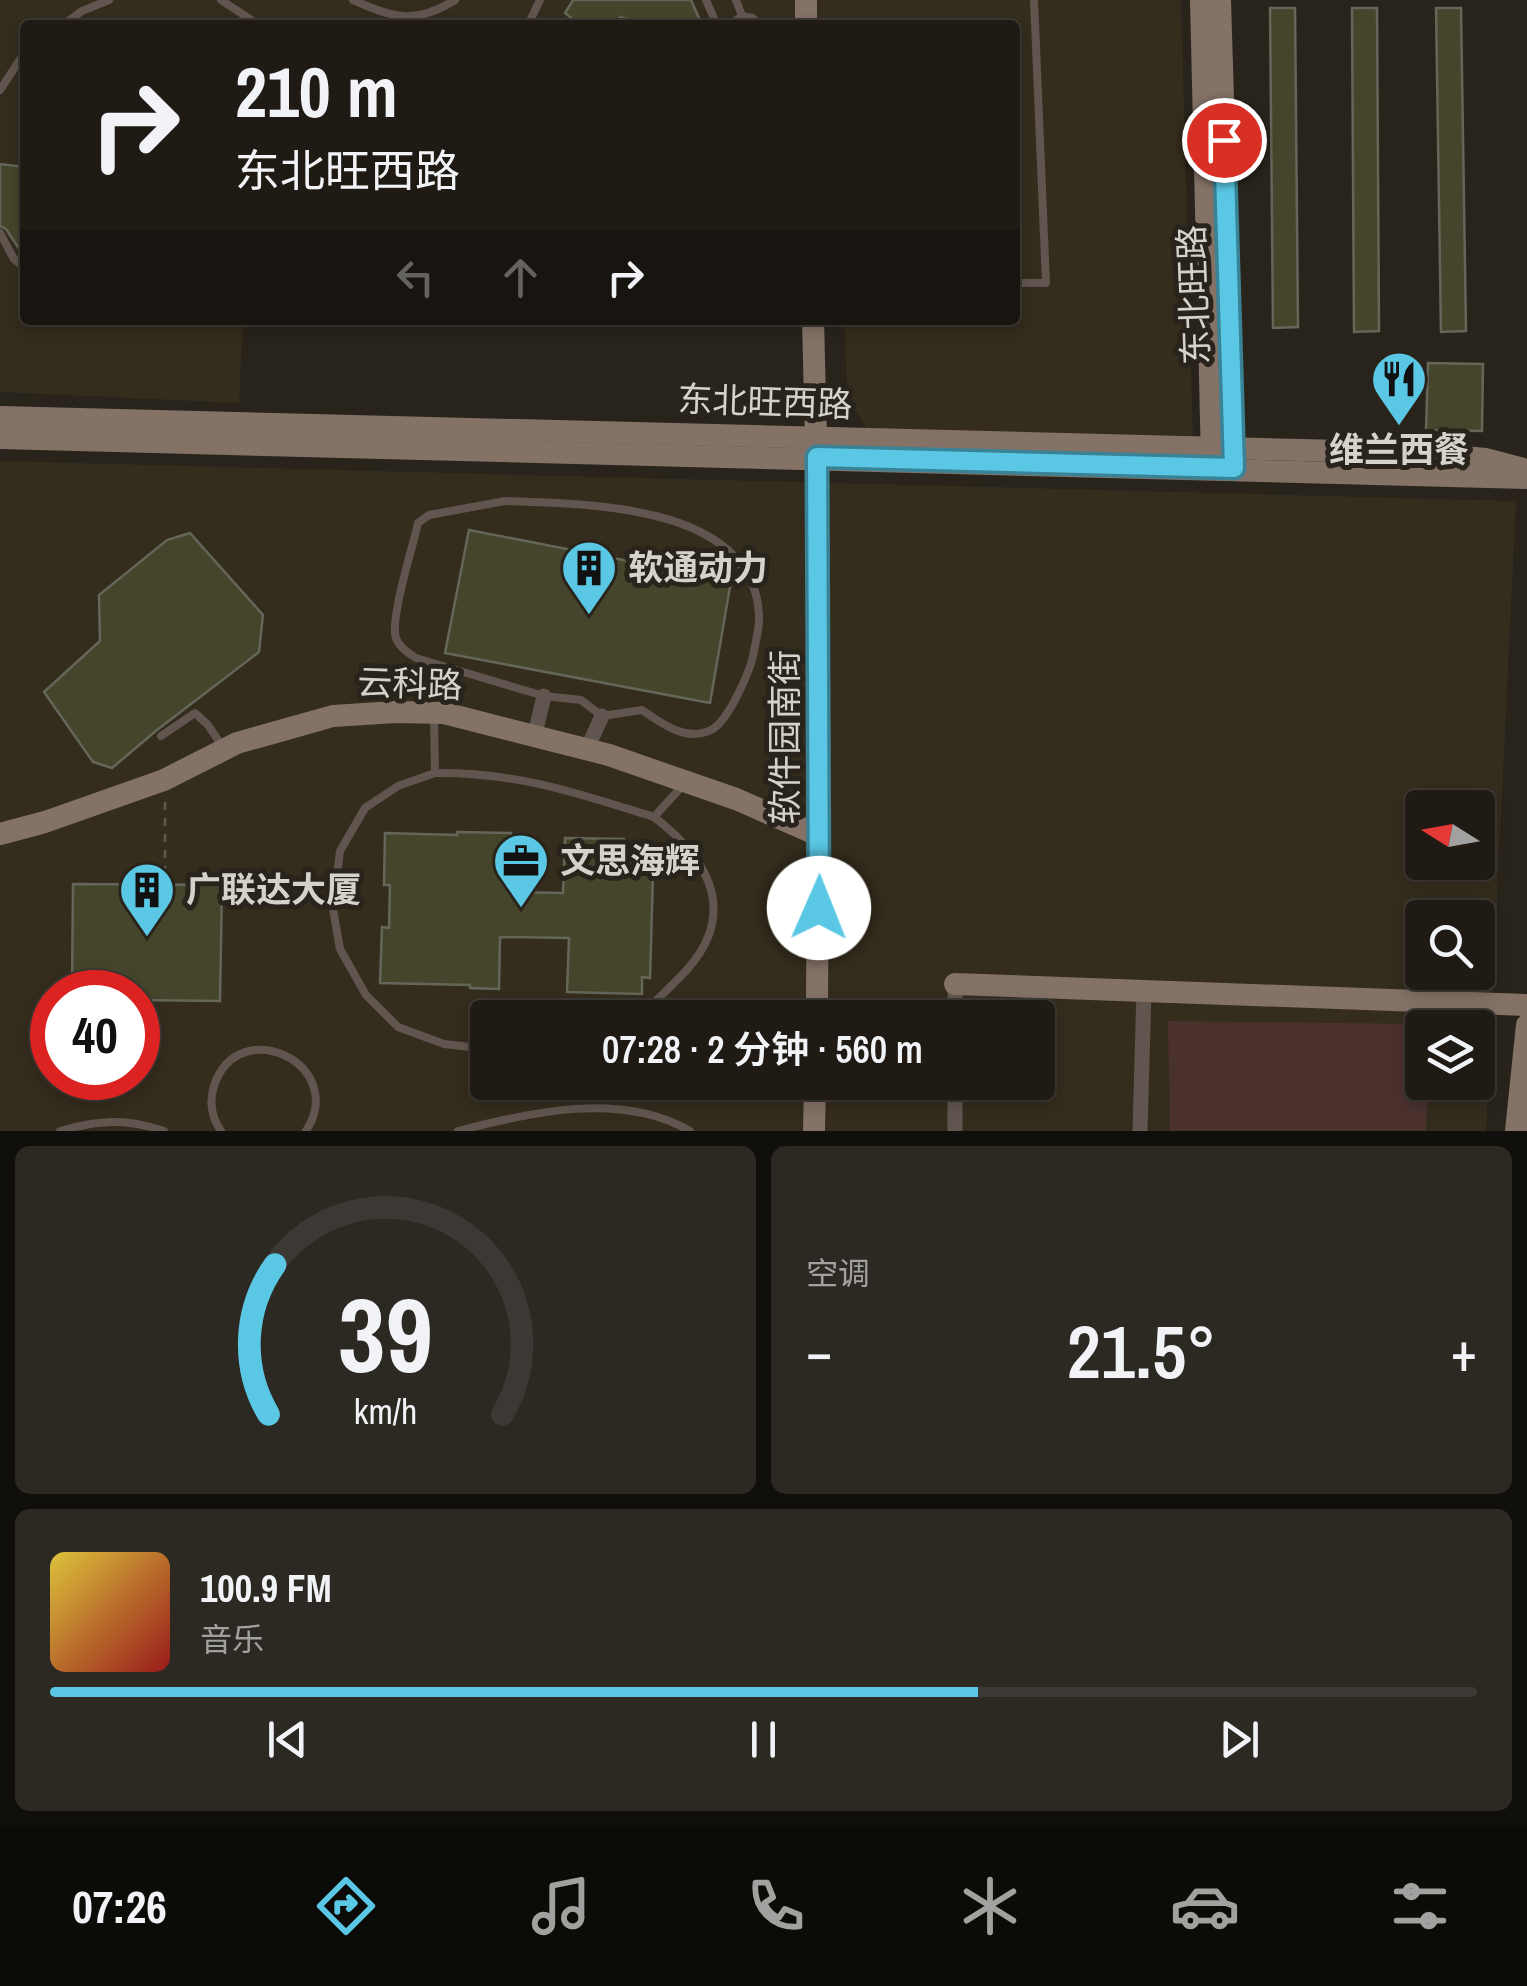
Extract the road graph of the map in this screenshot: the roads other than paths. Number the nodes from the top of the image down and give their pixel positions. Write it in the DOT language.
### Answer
graph roads {
  1 [pos="109,0"];
  2 [pos="221,0"];
  3 [pos="353,0"];
  4 [pos="455,0"];
  5 [pos="736,0"];
  6 [pos="1034,0"];
  7 [pos="1201,0"];
  8 [pos="1220,0"];
  9 [pos="742,16"];
  10 [pos="70,20"];
  11 [pos="251,20"];
  12 [pos="737,20"];
  13 [pos="754,20"];
  14 [pos="20,60"];
  15 [pos="0,90"];
  16 [pos="0,232"];
  17 [pos="20,264"];
  18 [pos="1020,283"];
  19 [pos="812,325"];
  20 [pos="0,417"];
  21 [pos="0,438"];
  22 [pos="817,448"];
  23 [pos="1223,458"];
  24 [pos="1527,470"];
  25 [pos="1527,478"];
  26 [pos="544,696"];
  27 [pos="434,713"];
  28 [pos="602,716"];
  29 [pos="535,734"];
  30 [pos="161,736"];
  31 [pos="586,749"];
  32 [pos="224,750"];
  33 [pos="435,772"];
  34 [pos="687,781"];
  35 [pos="654,817"];
  36 [pos="0,834"];
  37 [pos="820,836"];
  38 [pos="956,984"];
  39 [pos="1144,990"];
  40 [pos="657,1000"];
  41 [pos="817,1000"];
  42 [pos="956,1000"];
  43 [pos="1527,1005"];
  44 [pos="1527,1024"];
  45 [pos="470,1047"];
  46 [pos="815,1100"];
  47 [pos="956,1100"];
  48 [pos="60,1131"];
  49 [pos="164,1131"];
  50 [pos="221,1131"];
  51 [pos="306,1131"];
  52 [pos="458,1131"];
  53 [pos="690,1131"];
  54 [pos="814,1131"];
  55 [pos="956,1131"];
  56 [pos="1140,1131"];
  57 [pos="1516,1131"];
  1 -- 10 [label="lane"];
  2 -- 11 [label="lane"];
  3 -- 4 [label="lane"];
  5 -- 9 [label="lane"];
  6 -- 18 [label="lane"];
  7 -- 23 [label="street, 东北旺路"];
  8 -- 23 [label="street, 东北旺路"];
  9 -- 12 [label="lane"];
  9 -- 13 [label="lane"];
  14 -- 15 [label="lane"];
  16 -- 17 [label="lane"];
  19 -- 22 [label="street, 软件园南街"];
  20 -- 22 [label="street, 东北旺西路"];
  21 -- 22 [label="street, 东北旺西路"];
  22 -- 23 [label="street, 东北旺西路"];
  22 -- 37 [label="street, 软件园南街"];
  23 -- 24 [label="street, 东北旺西路"];
  23 -- 25 [label="street, 东北旺西路"];
  26 -- 28 [label="lane"];
  26 -- 28 [label="lane"];
  26 -- 29 [label="street"];
  27 -- 29 [label="street, 云科路"];
  27 -- 32 [label="street, 云科路"];
  27 -- 33 [label="lane"];
  28 -- 31 [label="street"];
  29 -- 31 [label="street, 云科路"];
  30 -- 32 [label="lane"];
  31 -- 34 [label="street, 云科路"];
  32 -- 36 [label="street, 云科路"];
  33 -- 35 [label="lane"];
  33 -- 45 [label="lane"];
  34 -- 35 [label="lane"];
  34 -- 37 [label="street, 云科路"];
  35 -- 40 [label="lane"];
  37 -- 41 [label="street, 软件园南街"];
  38 -- 39 [label="street"];
  38 -- 42 [label="street"];
  39 -- 43 [label="street"];
  39 -- 56 [label="street"];
  44 -- 57 [label="street"];
  46 -- 54 [label="street"];
  47 -- 55 [label="street"];
  48 -- 49 [label="lane"];
  50 -- 51 [label="lane"];
  52 -- 53 [label="lane"];
}
